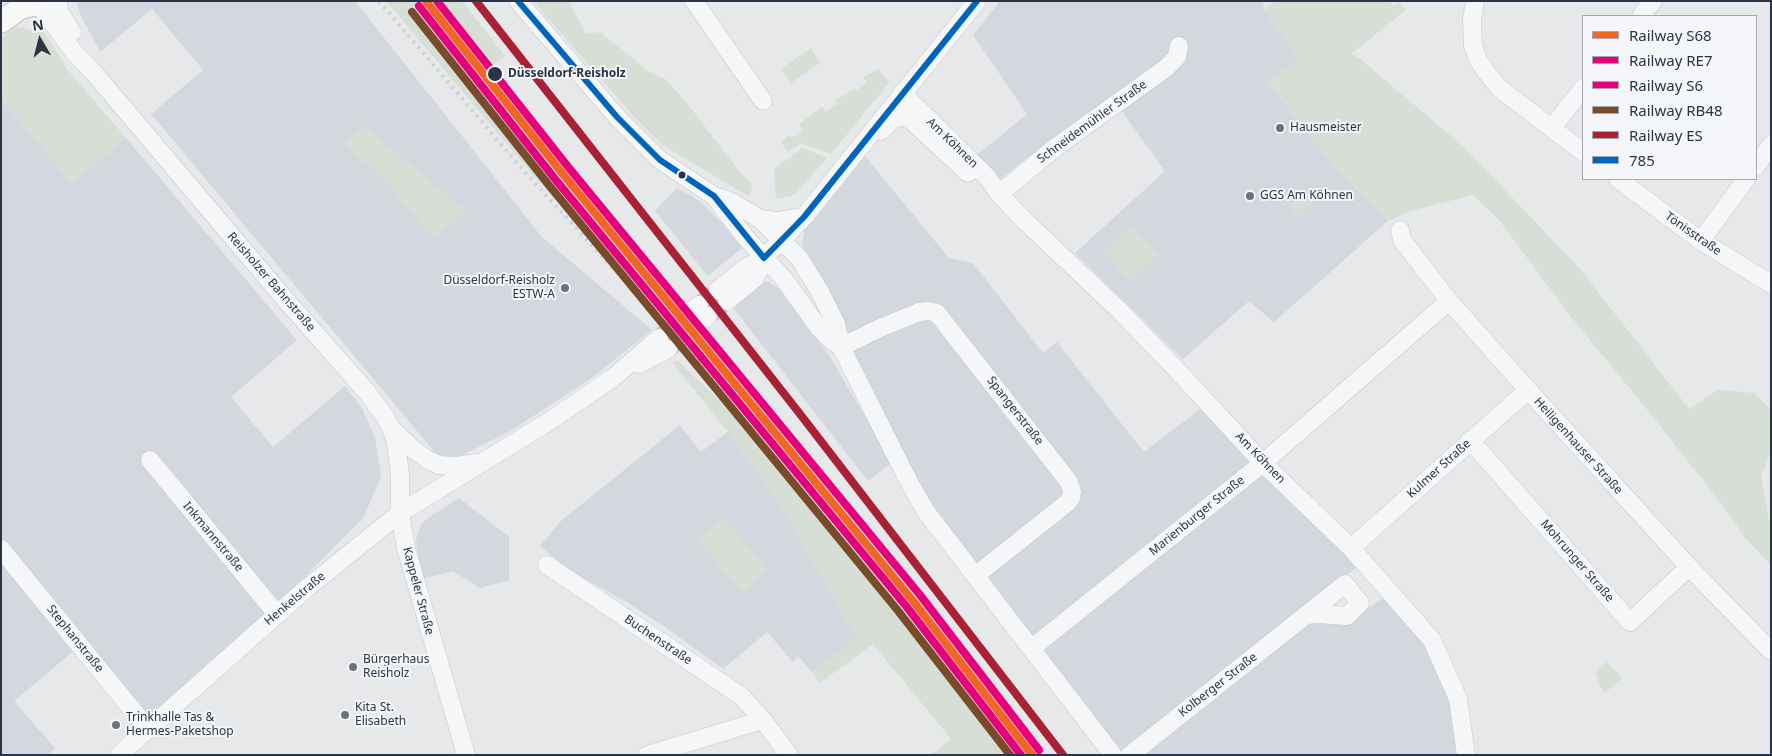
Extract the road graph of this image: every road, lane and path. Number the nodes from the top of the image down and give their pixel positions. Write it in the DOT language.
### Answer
graph roads {
  1 [pos="9,1"];
  2 [pos="518,1"];
  3 [pos="694,1"];
  4 [pos="977,1"];
  5 [pos="1475,1"];
  6 [pos="1653,1"];
  7 [pos="41,3"];
  8 [pos="1,10"];
  9 [pos="1642,15"];
  10 [pos="1,22"];
  11 [pos="1179,46"];
  12 [pos="1582,89"];
  13 [pos="902,93"];
  14 [pos="763,101"];
  15 [pos="1552,128"];
  16 [pos="865,139"];
  17 [pos="1771,145"];
  18 [pos="1582,151"];
  19 [pos="1757,165"];
  20 [pos="1619,180"];
  21 [pos="1745,180"];
  22 [pos="999,194"];
  23 [pos="714,196"];
  24 [pos="804,217"];
  25 [pos="760,219"];
  26 [pos="1400,230"];
  27 [pos="781,241"];
  28 [pos="1700,241"];
  29 [pos="764,258"];
  30 [pos="1771,284"];
  31 [pos="722,296"];
  32 [pos="1449,301"];
  33 [pos="663,344"];
  34 [pos="841,347"];
  35 [pos="1528,390"];
  36 [pos="391,428"];
  37 [pos="1470,440"];
  38 [pos="150,460"];
  39 [pos="485,461"];
  40 [pos="1263,463"];
  41 [pos="400,513"];
  42 [pos="1351,548"];
  43 [pos="1,549"];
  44 [pos="547,565"];
  45 [pos="1689,567"];
  46 [pos="975,576"];
  47 [pos="277,614"];
  48 [pos="1306,615"];
  49 [pos="1032,648"];
  50 [pos="1771,651"];
  51 [pos="763,720"];
  52 [pos="148,729"];
  53 [pos="119,755"];
  54 [pos="466,755"];
  55 [pos="647,755"];
  56 [pos="789,755"];
  57 [pos="1113,755"];
  58 [pos="1130,755"];
  59 [pos="1466,755"];
  1 -- 8 [label="main road"];
  2 -- 23 [label="street"];
  3 -- 14 [label="street"];
  4 -- 13 [label="street"];
  5 -- 15 [label="street"];
  6 -- 9 [label="street"];
  7 -- 10 [label="main road, Reisholzer Bahnstraße"];
  7 -- 36 [label="street, Reisholzer Bahnstraße"];
  11 -- 22 [label="street, Schneidemühler Straße"];
  12 -- 15 [label="street"];
  13 -- 16 [label="street"];
  13 -- 22 [label="street, Am Köhnen"];
  15 -- 18 [label="street"];
  16 -- 22 [label="street, Am Köhnen"];
  16 -- 24 [label="street"];
  17 -- 19 [label="street"];
  20 -- 28 [label="street, Tönisstraße"];
  21 -- 28 [label="street"];
  22 -- 40 [label="street, Am Köhnen"];
  23 -- 25 [label="street"];
  23 -- 29 [label="street"];
  24 -- 25 [label="street"];
  24 -- 27 [label="street"];
  25 -- 27 [label="street"];
  26 -- 32 [label="street, Heiligenhauser Straße"];
  27 -- 29 [label="street"];
  27 -- 34 [label="street"];
  28 -- 30 [label="street, Tönisstraße"];
  29 -- 31 [label="street"];
  29 -- 34 [label="street"];
  32 -- 35 [label="street, Heiligenhauser Straße"];
  32 -- 40 [label="street, Marienburger Straße"];
  33 -- 39 [label="street, Henkelstraße"];
  34 -- 46 [label="street"];
  34 -- 46 [label="street, Spangerstraße"];
  35 -- 37 [label="street, Kulmer Straße"];
  35 -- 45 [label="street, Heiligenhauser Straße"];
  36 -- 39 [label="street, Henkelstraße"];
  36 -- 41 [label="street, Reisholzer Bahnstraße"];
  37 -- 42 [label="street, Kulmer Straße"];
  37 -- 45 [label="street, Mohrunger Straße"];
  38 -- 47 [label="street, Inkmannstraße"];
  39 -- 41 [label="street, Henkelstraße"];
  40 -- 42 [label="street, Am Köhnen"];
  40 -- 49 [label="street, Marienburger Straße"];
  41 -- 47 [label="street, Henkelstraße"];
  41 -- 54 [label="street, Kappeler Straße"];
  42 -- 59 [label="street, Am Köhnen"];
  43 -- 52 [label="street, Stephanstraße"];
  44 -- 51 [label="street, Buchenstraße"];
  45 -- 50 [label="street, Heiligenhauser Straße"];
  46 -- 49 [label="street"];
  47 -- 52 [label="street, Henkelstraße"];
  48 -- 58 [label="street, Kolberger Straße"];
  49 -- 57 [label="street"];
  51 -- 55 [label="street"];
  51 -- 56 [label="street, Buchenstraße"];
  52 -- 53 [label="street, Henkelstraße"];
}
